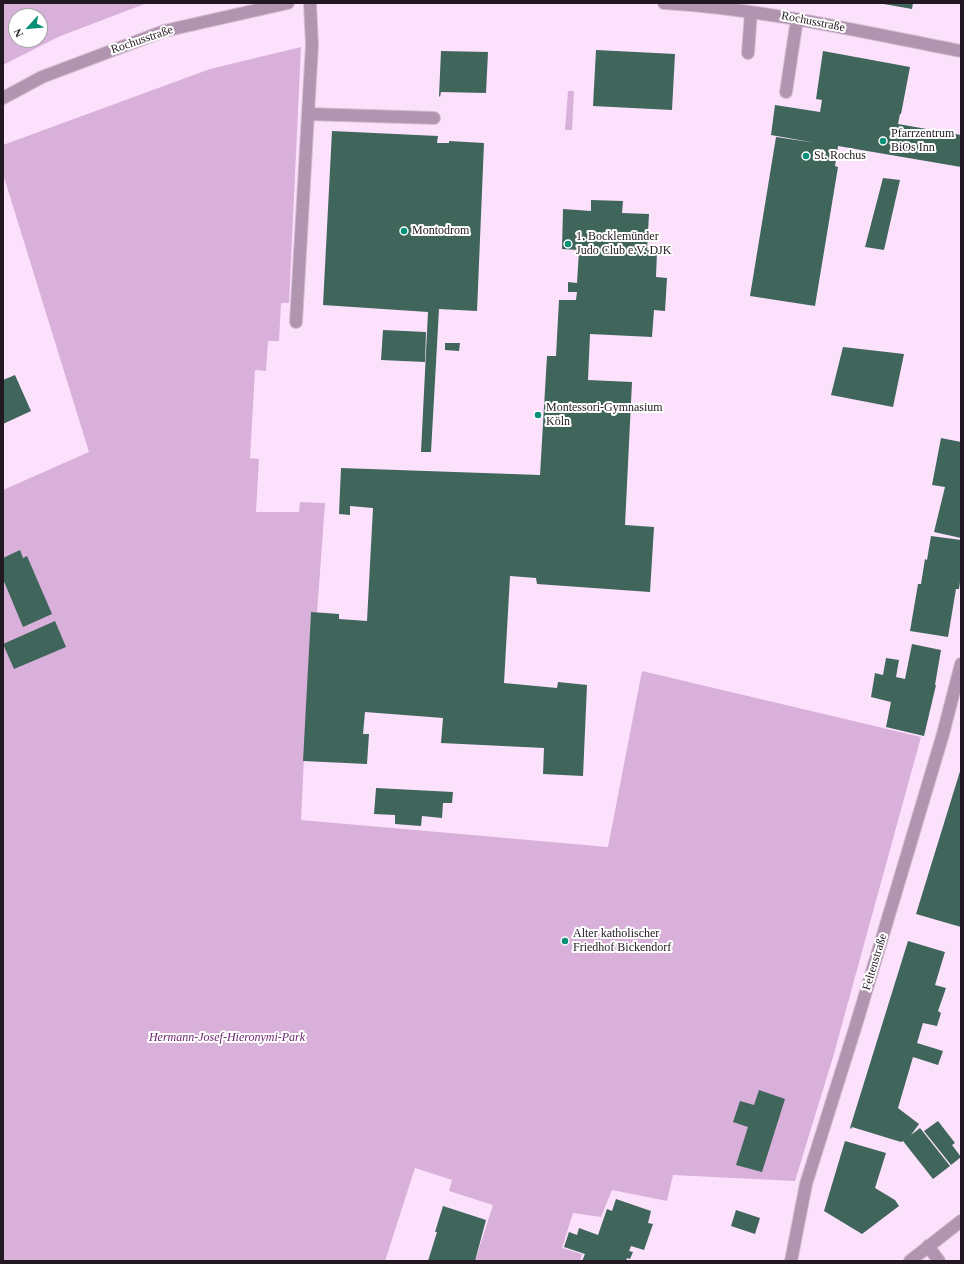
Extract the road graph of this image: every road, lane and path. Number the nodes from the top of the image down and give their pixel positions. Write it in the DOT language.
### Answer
graph roads {
  1 [pos="288,3"];
  2 [pos="310,3"];
  3 [pos="664,3"];
  4 [pos="751,12"];
  5 [pos="797,19"];
  6 [pos="961,51"];
  7 [pos="748,53"];
  8 [pos="786,92"];
  9 [pos="3,98"];
  10 [pos="308,114"];
  11 [pos="434,118"];
  12 [pos="296,322"];
  13 [pos="961,664"];
  14 [pos="961,1220"];
  15 [pos="928,1246"];
  16 [pos="791,1261"];
  17 [pos="910,1261"];
  18 [pos="939,1261"];
  1 -- 9 [label="street, Rochusstraße"];
  2 -- 10 [label="street"];
  3 -- 4 [label="street, Rochusstraße"];
  4 -- 5 [label="street, Rochusstraße"];
  4 -- 7 [label="street"];
  5 -- 6 [label="street, Rochusstraße"];
  5 -- 8 [label="street"];
  10 -- 11 [label="street"];
  10 -- 12 [label="street"];
  13 -- 16 [label="street, Feltenstraße"];
  14 -- 15 [label="street"];
  15 -- 17 [label="street"];
  15 -- 18 [label="street"];
}
